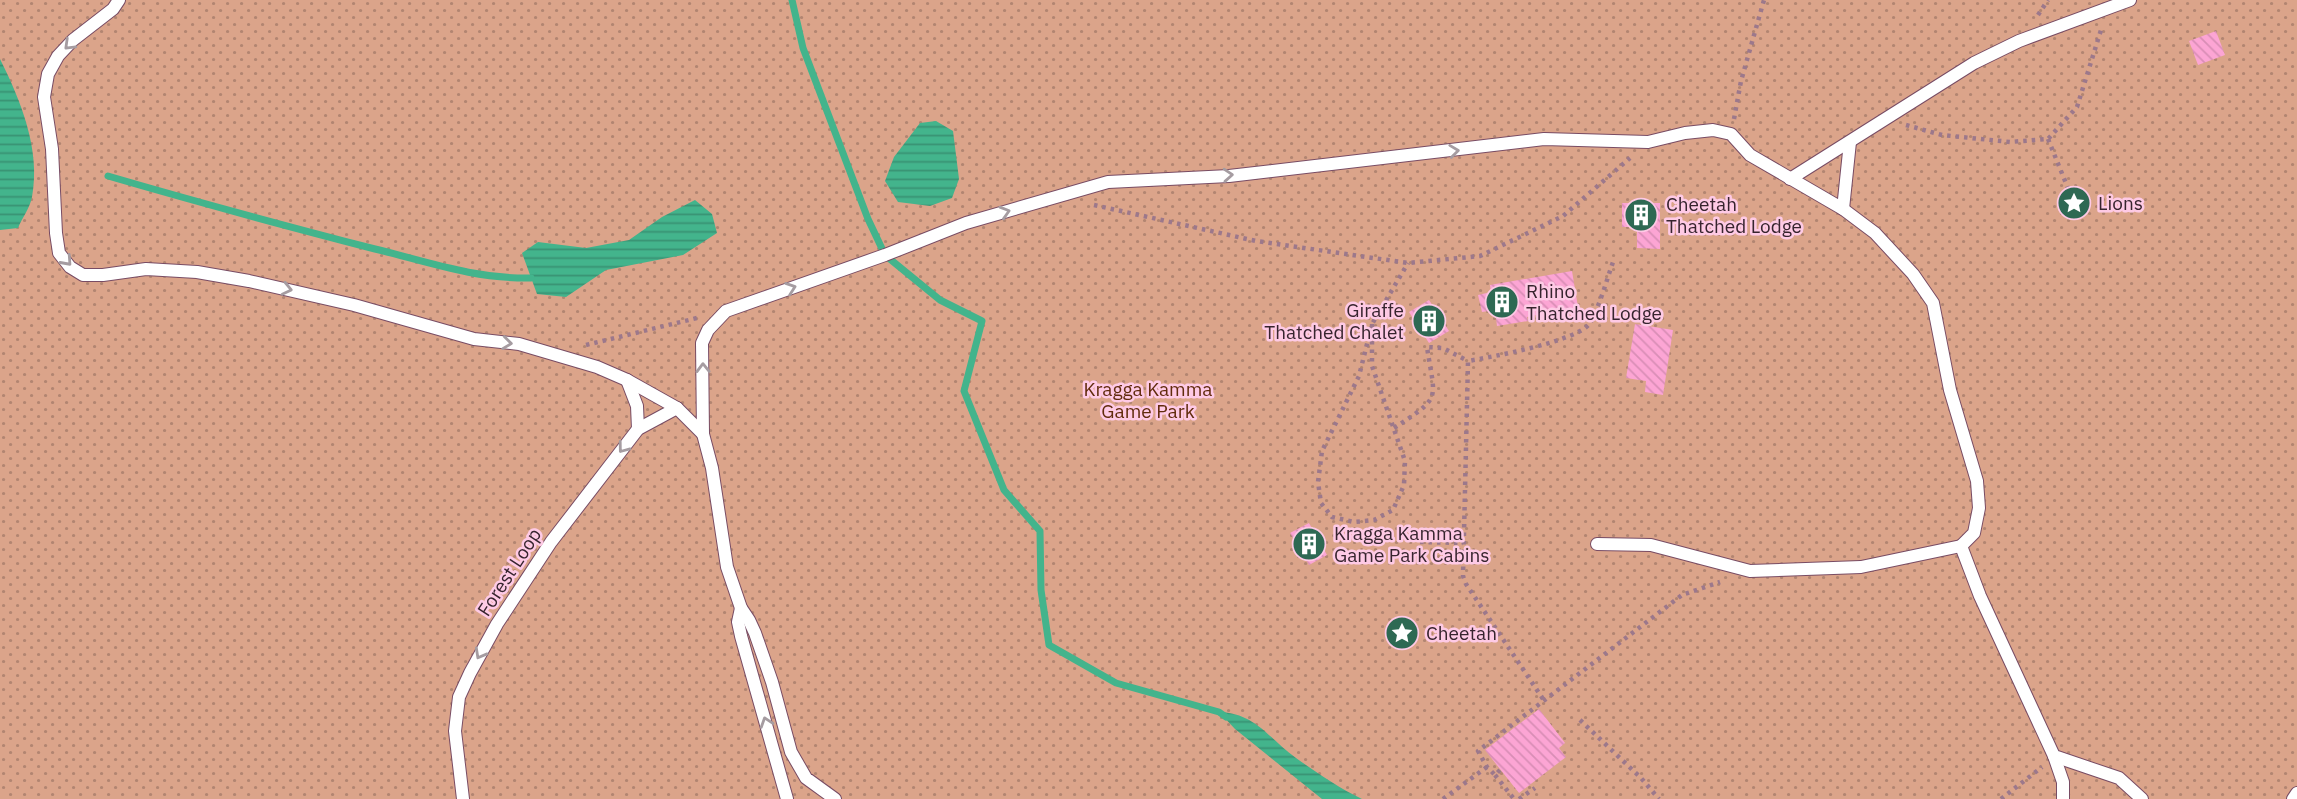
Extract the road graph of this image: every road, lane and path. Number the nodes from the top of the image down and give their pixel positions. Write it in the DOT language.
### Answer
graph roads {
  1 [pos="120,0"];
  2 [pos="1764,0"];
  3 [pos="2130,0"];
  4 [pos="2108,9"];
  5 [pos="1885,120"];
  6 [pos="1731,134"];
  7 [pos="2048,139"];
  8 [pos="1648,142"];
  9 [pos="1850,142"];
  10 [pos="1790,179"];
  11 [pos="1056,197"];
  12 [pos="2074,202"];
  13 [pos="1843,209"];
  14 [pos="1613,262"];
  15 [pos="1408,263"];
  16 [pos="726,311"];
  17 [pos="1373,324"];
  18 [pos="1532,338"];
  19 [pos="1533,347"];
  20 [pos="551,353"];
  21 [pos="1468,361"];
  22 [pos="627,380"];
  23 [pos="677,408"];
  24 [pos="1394,428"];
  25 [pos="638,429"];
  26 [pos="703,433"];
  27 [pos="1420,541"];
  28 [pos="1463,543"];
  29 [pos="1597,544"];
  30 [pos="1961,546"];
  31 [pos="1750,571"];
  32 [pos="741,608"];
  33 [pos="1542,698"];
  34 [pos="1580,720"];
  35 [pos="2054,756"];
  36 [pos="1486,767"];
  37 [pos="1500,770"];
  38 [pos="1494,775"];
  39 [pos="806,778"];
  40 [pos="1535,788"];
  41 [pos="786,793"];
  42 [pos="2297,793"];
  43 [pos="463,799"];
  44 [pos="835,799"];
  45 [pos="1443,799"];
  46 [pos="1517,799"];
  47 [pos="1659,799"];
  48 [pos="2001,799"];
  49 [pos="2063,799"];
  50 [pos="2141,799"];
  51 [pos="2293,799"];
  1 -- 20 [label="lane, one-way"];
  2 -- 6 [label="path"];
  3 -- 4 [label="lane"];
  4 -- 5 [label="lane"];
  4 -- 7 [label="path"];
  5 -- 7 [label="path"];
  5 -- 9 [label="lane"];
  6 -- 8 [label="lane"];
  6 -- 10 [label="lane"];
  7 -- 12 [label="path"];
  11 -- 8 [label="lane, one-way"];
  8 -- 15 [label="path"];
  9 -- 10 [label="lane"];
  9 -- 13 [label="lane"];
  10 -- 13 [label="lane"];
  11 -- 15 [label="path"];
  16 -- 11 [label="lane, one-way"];
  13 -- 30 [label="lane"];
  14 -- 19 [label="path"];
  15 -- 17 [label="path"];
  16 -- 20 [label="path"];
  26 -- 16 [label="lane, one-way"];
  17 -- 24 [label="path"];
  17 -- 24 [label="path"];
  18 -- 19 [label="path"];
  19 -- 21 [label="path"];
  20 -- 22 [label="lane"];
  21 -- 24 [label="path"];
  21 -- 28 [label="path"];
  22 -- 23 [label="lane"];
  22 -- 25 [label="lane"];
  23 -- 25 [label="lane, Forest Loop"];
  23 -- 26 [label="lane"];
  25 -- 43 [label="lane, Forest Loop, one-way"];
  26 -- 32 [label="lane"];
  27 -- 28 [label="path"];
  28 -- 33 [label="path"];
  29 -- 31 [label="lane"];
  30 -- 31 [label="lane"];
  30 -- 35 [label="lane"];
  31 -- 33 [label="path"];
  32 -- 39 [label="lane"];
  41 -- 32 [label="lane, one-way"];
  33 -- 36 [label="path"];
  34 -- 47 [label="path"];
  35 -- 48 [label="path"];
  35 -- 49 [label="lane"];
  35 -- 50 [label="lane"];
  36 -- 38 [label="path"];
  36 -- 45 [label="path"];
  37 -- 38 [label="path"];
  38 -- 46 [label="path"];
  39 -- 41 [label="lane"];
  39 -- 44 [label="lane"];
  40 -- 46 [label="path"];
  42 -- 51 [label="lane"];
}
